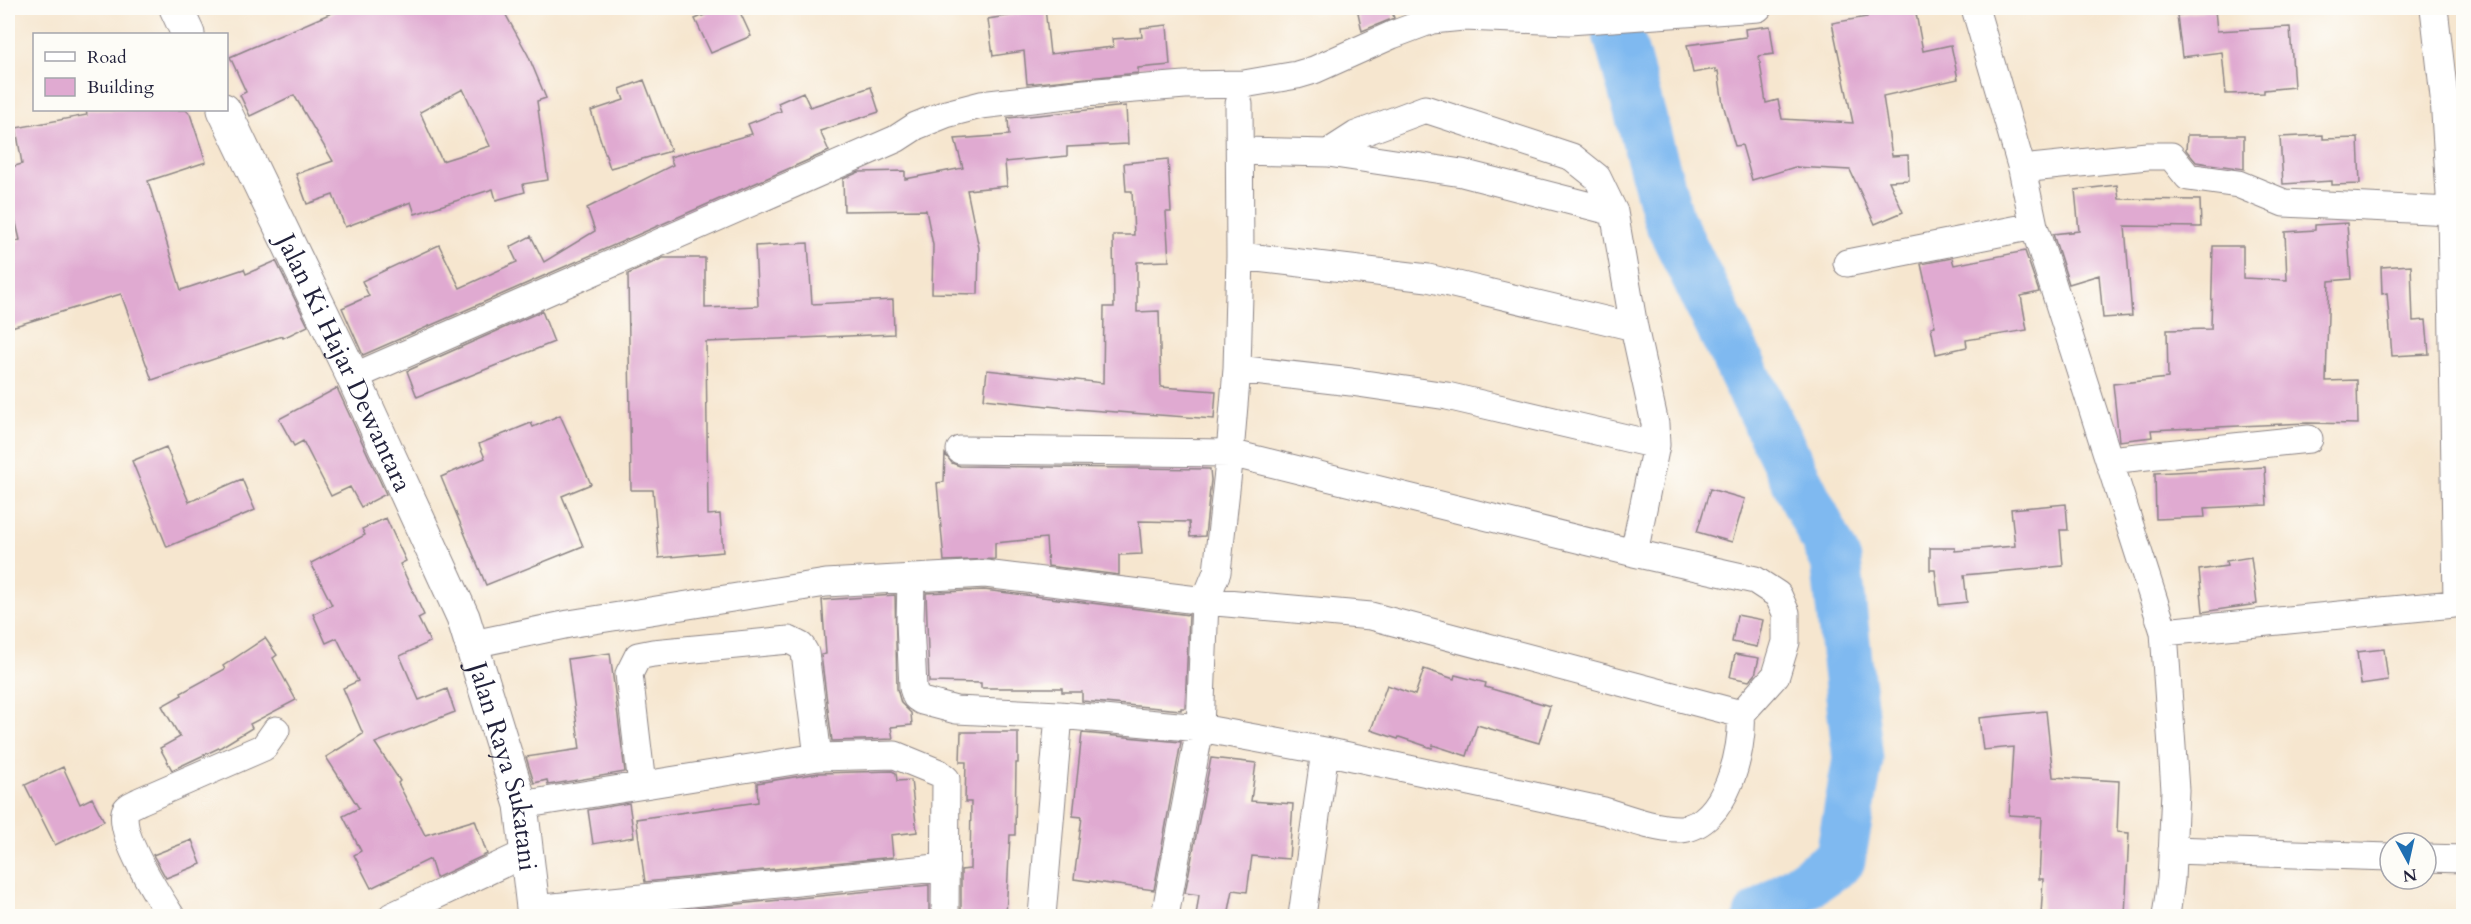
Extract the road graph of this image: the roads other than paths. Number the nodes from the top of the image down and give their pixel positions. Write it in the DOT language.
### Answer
graph roads {
  1 [pos="176,8"];
  2 [pos="1758,8"];
  3 [pos="1975,8"];
  4 [pos="2434,8"];
  5 [pos="188,33"];
  6 [pos="1239,104"];
  7 [pos="224,111"];
  8 [pos="1241,151"];
  9 [pos="1328,153"];
  10 [pos="2022,169"];
  11 [pos="2451,211"];
  12 [pos="1614,212"];
  13 [pos="2034,226"];
  14 [pos="1240,256"];
  15 [pos="1847,263"];
  16 [pos="1634,327"];
  17 [pos="1237,369"];
  18 [pos="353,377"];
  19 [pos="2309,439"];
  20 [pos="1656,445"];
  21 [pos="960,450"];
  22 [pos="1230,453"];
  23 [pos="2109,460"];
  24 [pos="1634,553"];
  25 [pos="911,578"];
  26 [pos="1205,601"];
  27 [pos="2460,603"];
  28 [pos="468,631"];
  29 [pos="2164,632"];
  30 [pos="1741,714"];
  31 [pos="1059,716"];
  32 [pos="1200,728"];
  33 [pos="276,730"];
  34 [pos="1325,751"];
  35 [pos="818,757"];
  36 [pos="642,785"];
  37 [pos="521,805"];
  38 [pos="2172,850"];
  39 [pos="528,852"];
  40 [pos="2378,857"];
  41 [pos="2438,858"];
  42 [pos="2463,859"];
  43 [pos="946,867"];
  44 [pos="534,913"];
  45 [pos="171,916"];
  46 [pos="392,916"];
  47 [pos="945,916"];
  48 [pos="1042,916"];
  49 [pos="1165,916"];
  50 [pos="1302,916"];
  51 [pos="2166,916"];
  1 -- 5 [label="main road"];
  2 -- 18 [label="street"];
  3 -- 10 [label="street"];
  4 -- 11 [label="street"];
  6 -- 8 [label="street"];
  7 -- 18 [label="main road, Jalan Ki Hajar Dewantara"];
  8 -- 9 [label="street"];
  8 -- 14 [label="street"];
  9 -- 12 [label="street"];
  9 -- 12 [label="street"];
  10 -- 11 [label="street"];
  10 -- 13 [label="street"];
  11 -- 27 [label="street"];
  12 -- 16 [label="street"];
  13 -- 15 [label="street"];
  13 -- 23 [label="street"];
  14 -- 16 [label="street"];
  14 -- 17 [label="street"];
  16 -- 20 [label="street"];
  17 -- 20 [label="street"];
  17 -- 22 [label="street"];
  18 -- 28 [label="main road, Jalan Ki Hajar Dewantara"];
  19 -- 23 [label="street"];
  20 -- 24 [label="street"];
  21 -- 22 [label="street"];
  22 -- 24 [label="street"];
  22 -- 26 [label="street"];
  23 -- 29 [label="street"];
  24 -- 30 [label="street"];
  25 -- 26 [label="street"];
  25 -- 28 [label="street"];
  25 -- 31 [label="street"];
  26 -- 30 [label="street"];
  26 -- 32 [label="street"];
  27 -- 29 [label="street"];
  28 -- 37 [label="main road, Jalan Raya Sukatani"];
  29 -- 38 [label="street"];
  30 -- 34 [label="street"];
  31 -- 32 [label="street"];
  31 -- 48 [label="street"];
  32 -- 34 [label="street"];
  32 -- 49 [label="street"];
  33 -- 45 [label="street"];
  34 -- 50 [label="street"];
  35 -- 36 [label="street"];
  35 -- 36 [label="street"];
  35 -- 43 [label="street"];
  36 -- 37 [label="street"];
  37 -- 39 [label="main road, Jalan Raya Sukatani"];
  38 -- 40 [label="street"];
  38 -- 51 [label="street"];
  39 -- 44 [label="main road, Jalan Raya Sukatani"];
  39 -- 46 [label="street"];
  41 -- 42 [label="street"];
  43 -- 44 [label="street"];
  43 -- 47 [label="street"];
}
